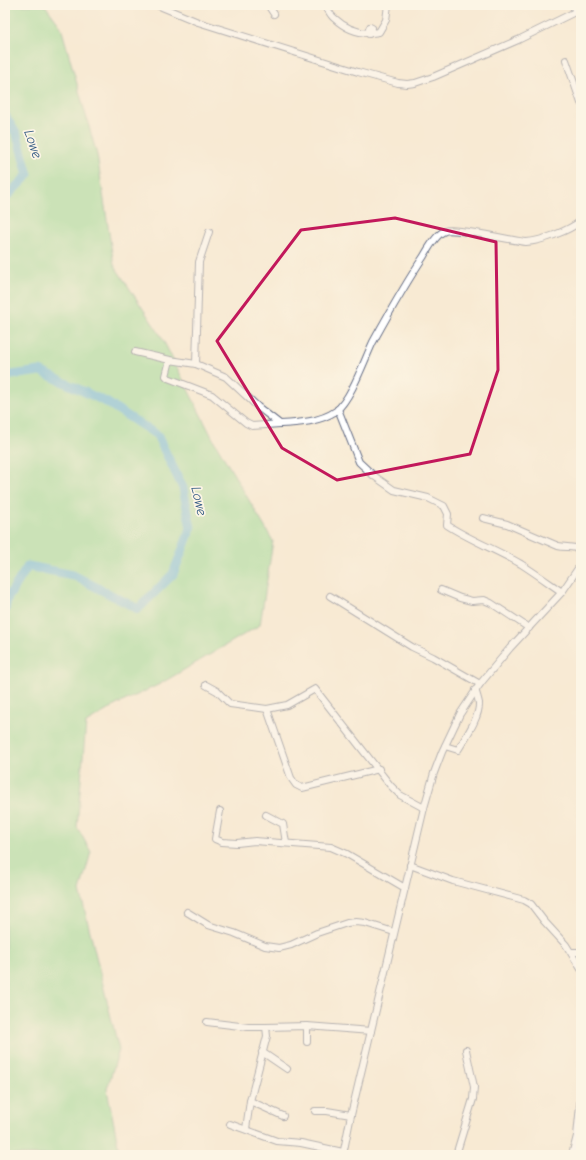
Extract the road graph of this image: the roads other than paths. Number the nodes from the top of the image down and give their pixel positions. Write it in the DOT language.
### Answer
graph roads {
  1 [pos="157,5"];
  2 [pos="268,5"];
  3 [pos="325,5"];
  4 [pos="388,5"];
  5 [pos="572,5"];
  6 [pos="274,14"];
  7 [pos="579,14"];
  8 [pos="566,60"];
  9 [pos="581,103"];
  10 [pos="581,221"];
  11 [pos="209,232"];
  12 [pos="135,352"];
  13 [pos="170,360"];
  14 [pos="196,364"];
  15 [pos="338,409"];
  16 [pos="280,424"];
  17 [pos="483,518"];
  18 [pos="581,550"];
  19 [pos="581,564"];
  20 [pos="441,590"];
  21 [pos="562,592"];
  22 [pos="330,596"];
  23 [pos="529,628"];
  24 [pos="480,684"];
  25 [pos="206,685"];
  26 [pos="475,690"];
  27 [pos="267,709"];
  28 [pos="445,746"];
  29 [pos="379,770"];
  30 [pos="424,808"];
  31 [pos="220,811"];
  32 [pos="266,815"];
  33 [pos="286,843"];
  34 [pos="410,865"];
  35 [pos="405,888"];
  36 [pos="187,912"];
  37 [pos="394,932"];
  38 [pos="572,952"];
  39 [pos="581,952"];
  40 [pos="581,969"];
  41 [pos="207,1022"];
  42 [pos="266,1026"];
  43 [pos="307,1026"];
  44 [pos="371,1031"];
  45 [pos="307,1042"];
  46 [pos="466,1050"];
  47 [pos="262,1052"];
  48 [pos="287,1069"];
  49 [pos="581,1095"];
  50 [pos="250,1101"];
  51 [pos="315,1112"];
  52 [pos="351,1115"];
  53 [pos="283,1116"];
  54 [pos="230,1124"];
  55 [pos="246,1129"];
  56 [pos="343,1154"];
  57 [pos="456,1155"];
  58 [pos="572,1155"];
  1 -- 7 [label="street"];
  2 -- 6 [label="street"];
  3 -- 4 [label="street"];
  5 -- 7 [label="street"];
  8 -- 9 [label="street"];
  10 -- 15 [label="street"];
  11 -- 14 [label="street"];
  12 -- 13 [label="street"];
  13 -- 14 [label="street"];
  13 -- 16 [label="street"];
  14 -- 16 [label="street"];
  15 -- 16 [label="street"];
  15 -- 21 [label="street"];
  17 -- 18 [label="street"];
  19 -- 21 [label="street"];
  20 -- 23 [label="street"];
  21 -- 23 [label="street"];
  22 -- 24 [label="street"];
  23 -- 24 [label="street"];
  24 -- 26 [label="street"];
  25 -- 27 [label="street"];
  26 -- 28 [label="street"];
  26 -- 28 [label="street"];
  27 -- 29 [label="street"];
  27 -- 29 [label="street"];
  28 -- 30 [label="street"];
  29 -- 30 [label="street"];
  30 -- 34 [label="street"];
  31 -- 33 [label="street"];
  32 -- 33 [label="street"];
  33 -- 35 [label="street"];
  34 -- 35 [label="street"];
  34 -- 38 [label="street"];
  35 -- 37 [label="street"];
  36 -- 37 [label="street"];
  37 -- 44 [label="street"];
  38 -- 39 [label="street"];
  38 -- 40 [label="street"];
  41 -- 42 [label="street"];
  42 -- 43 [label="street"];
  42 -- 47 [label="street"];
  43 -- 44 [label="street"];
  43 -- 45 [label="street"];
  44 -- 52 [label="street"];
  46 -- 57 [label="street"];
  47 -- 48 [label="street"];
  47 -- 50 [label="street"];
  49 -- 58 [label="street"];
  50 -- 53 [label="street"];
  50 -- 55 [label="street"];
  51 -- 52 [label="street"];
  52 -- 56 [label="street"];
  54 -- 55 [label="street"];
  55 -- 56 [label="street"];
}
